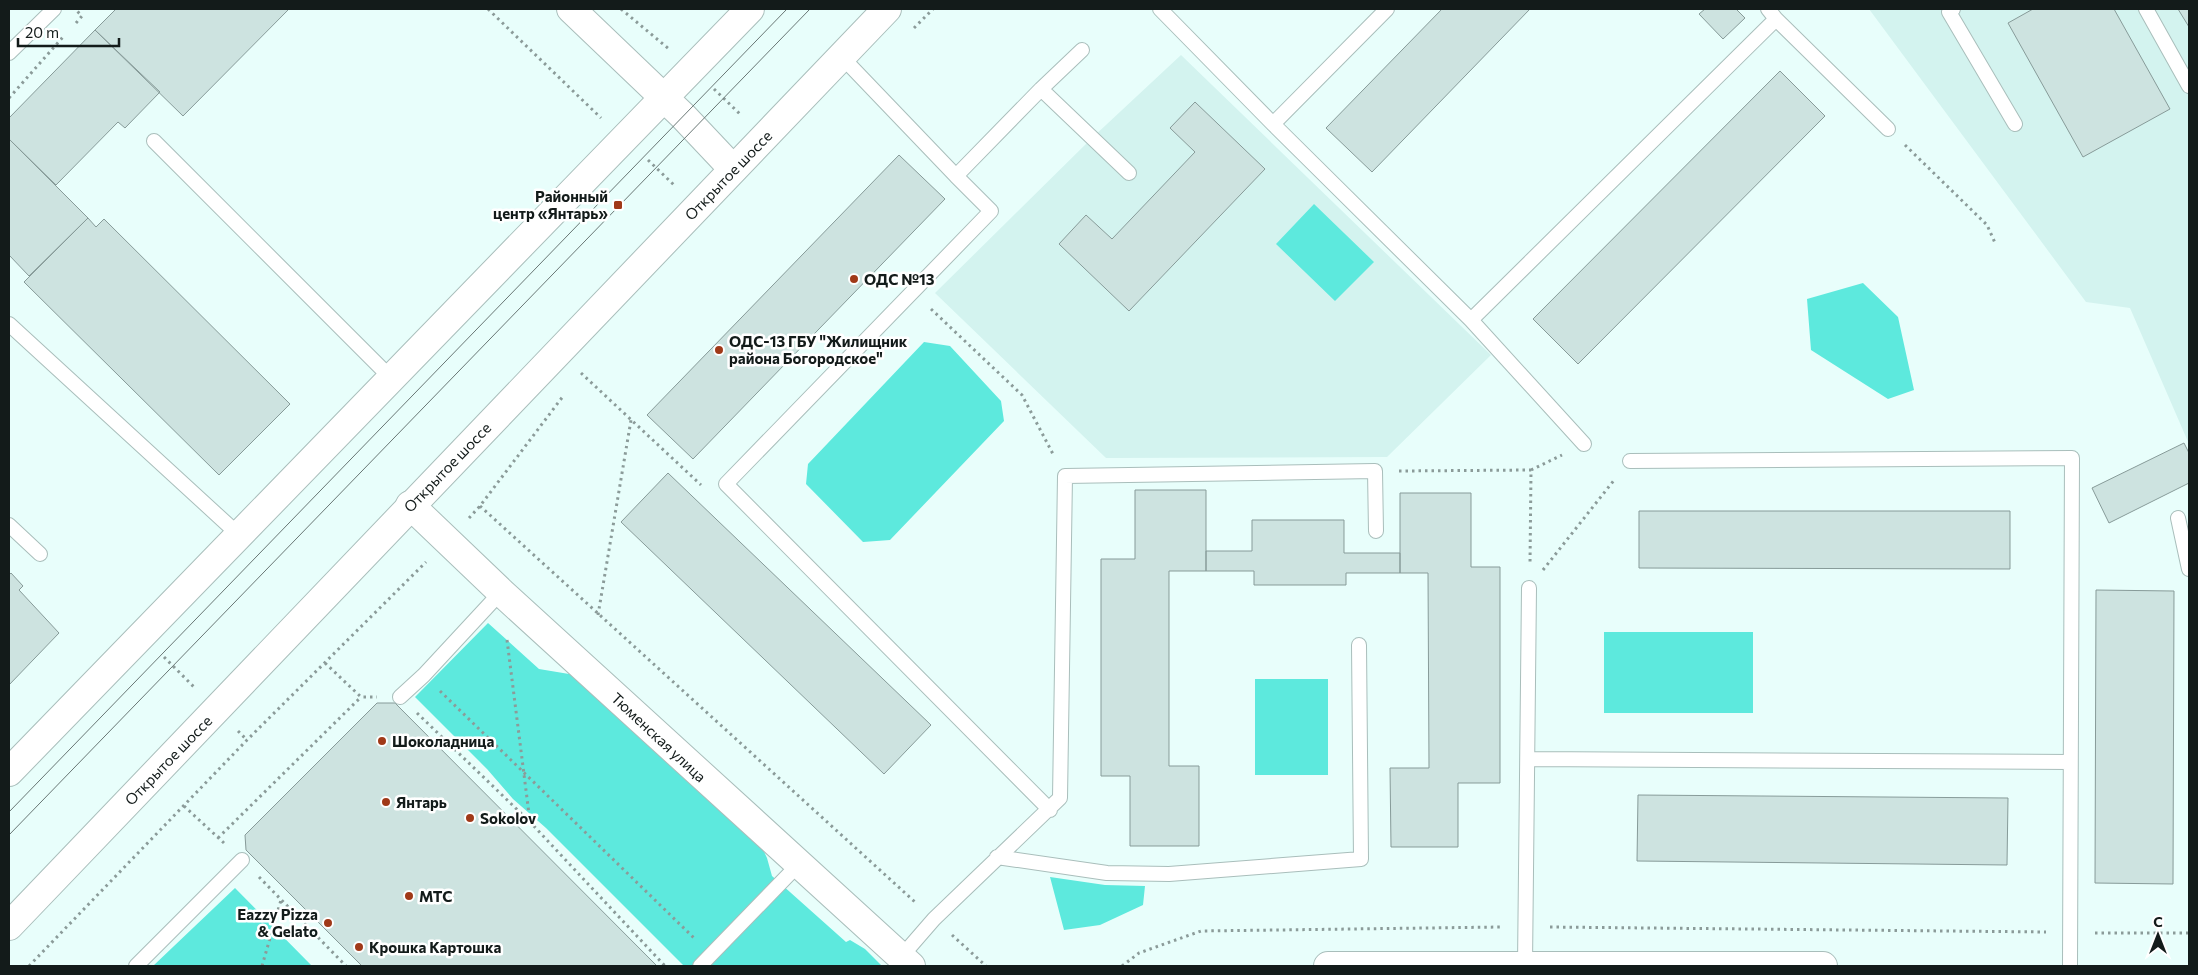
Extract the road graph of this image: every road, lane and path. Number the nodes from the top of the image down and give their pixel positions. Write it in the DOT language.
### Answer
graph roads {
  1 [pos="54,9"];
  2 [pos="74,9"];
  3 [pos="488,9"];
  4 [pos="571,9"];
  5 [pos="621,9"];
  6 [pos="750,9"];
  7 [pos="887,9"];
  8 [pos="933,9"];
  9 [pos="1160,9"];
  10 [pos="1387,9"];
  11 [pos="1953,9"];
  12 [pos="2146,9"];
  13 [pos="1772,14"];
  14 [pos="913,29"];
  15 [pos="1082,50"];
  16 [pos="9,53"];
  17 [pos="841,56"];
  18 [pos="691,70"];
  19 [pos="2189,86"];
  20 [pos="1041,89"];
  21 [pos="9,98"];
  22 [pos="663,98"];
  23 [pos="594,111"];
  24 [pos="1273,124"];
  25 [pos="2015,124"];
  26 [pos="1888,129"];
  27 [pos="763,138"];
  28 [pos="154,141"];
  29 [pos="644,156"];
  30 [pos="733,169"];
  31 [pos="1129,173"];
  32 [pos="956,176"];
  33 [pos="667,177"];
  34 [pos="1996,245"];
  35 [pos="913,291"];
  36 [pos="1471,320"];
  37 [pos="9,324"];
  38 [pos="588,366"];
  39 [pos="581,373"];
  40 [pos="391,378"];
  41 [pos="575,380"];
  42 [pos="570,388"];
  43 [pos="631,420"];
  44 [pos="1584,444"];
  45 [pos="1630,461"];
  46 [pos="1531,470"];
  47 [pos="1375,472"];
  48 [pos="1065,476"];
  49 [pos="726,484"];
  50 [pos="410,505"];
  51 [pos="480,506"];
  52 [pos="2178,518"];
  53 [pos="9,525"];
  54 [pos="1376,531"];
  55 [pos="239,535"];
  56 [pos="447,541"];
  57 [pos="40,554"];
  58 [pos="2189,569"];
  59 [pos="1529,588"];
  60 [pos="501,592"];
  61 [pos="598,616"];
  62 [pos="142,635"];
  63 [pos="1359,645"];
  64 [pos="325,663"];
  65 [pos="424,675"];
  66 [pos="361,697"];
  67 [pos="400,697"];
  68 [pos="216,709"];
  69 [pos="247,740"];
  70 [pos="1529,759"];
  71 [pos="2070,762"];
  72 [pos="9,772"];
  73 [pos="523,774"];
  74 [pos="184,806"];
  75 [pos="1050,810"];
  76 [pos="530,822"];
  77 [pos="218,838"];
  78 [pos="997,857"];
  79 [pos="242,860"];
  80 [pos="798,865"];
  81 [pos="281,900"];
  82 [pos="934,919"];
  83 [pos="9,926"];
  84 [pos="1526,926"];
  85 [pos="2070,932"];
  86 [pos="2189,932"];
  87 [pos="711,954"];
  88 [pos="906,962"];
  89 [pos="1525,965"];
  90 [pos="29,966"];
  91 [pos="136,966"];
  92 [pos="262,966"];
  93 [pos="346,966"];
  94 [pos="665,966"];
  95 [pos="700,966"];
  96 [pos="986,966"];
  97 [pos="1122,966"];
  98 [pos="1328,966"];
  99 [pos="1823,966"];
  100 [pos="2070,966"];
  1 -- 16 [label="lane"];
  2 -- 21 [label="path"];
  3 -- 23 [label="path"];
  4 -- 22 [label="street"];
  5 -- 18 [label="path"];
  6 -- 18 [label="street"];
  7 -- 17 [label="street, Открытое шоссе"];
  8 -- 14 [label="path"];
  9 -- 24 [label="lane"];
  10 -- 24 [label="lane"];
  11 -- 25 [label="lane"];
  12 -- 19 [label="lane"];
  13 -- 26 [label="lane"];
  13 -- 36 [label="lane"];
  15 -- 20 [label="lane"];
  17 -- 27 [label="street, Открытое шоссе"];
  17 -- 32 [label="lane"];
  18 -- 22 [label="street"];
  18 -- 27 [label="path"];
  20 -- 31 [label="lane"];
  20 -- 32 [label="lane"];
  22 -- 30 [label="street"];
  22 -- 40 [label="street"];
  24 -- 36 [label="lane"];
  26 -- 34 [label="path"];
  27 -- 30 [label="street, Открытое шоссе"];
  28 -- 40 [label="lane"];
  29 -- 33 [label="path"];
  30 -- 50 [label="street, Открытое шоссе"];
  32 -- 35 [label="lane"];
  35 -- 48 [label="path"];
  35 -- 49 [label="lane"];
  36 -- 44 [label="lane"];
  37 -- 55 [label="lane"];
  38 -- 39 [label="path"];
  39 -- 41 [label="path"];
  39 -- 43 [label="path"];
  40 -- 55 [label="street"];
  42 -- 51 [label="path"];
  43 -- 49 [label="path"];
  43 -- 61 [label="path"];
  44 -- 46 [label="path"];
  45 -- 59 [label="path"];
  45 -- 71 [label="lane"];
  46 -- 47 [label="path"];
  46 -- 59 [label="path"];
  47 -- 48 [label="lane"];
  47 -- 54 [label="lane"];
  48 -- 75 [label="lane"];
  49 -- 75 [label="lane"];
  50 -- 56 [label="street, Тюменская улица"];
  50 -- 68 [label="street, Открытое шоссе"];
  51 -- 56 [label="path"];
  51 -- 61 [label="path"];
  52 -- 58 [label="lane"];
  53 -- 57 [label="lane"];
  55 -- 62 [label="street"];
  56 -- 60 [label="street, Тюменская улица"];
  56 -- 64 [label="path"];
  59 -- 70 [label="lane"];
  60 -- 65 [label="lane"];
  60 -- 73 [label="path"];
  60 -- 80 [label="street, Тюменская улица"];
  61 -- 82 [label="path"];
  62 -- 68 [label="path"];
  62 -- 72 [label="street"];
  63 -- 78 [label="lane"];
  64 -- 66 [label="path"];
  64 -- 69 [label="path"];
  65 -- 67 [label="lane"];
  65 -- 73 [label="path"];
  66 -- 67 [label="path"];
  66 -- 77 [label="path"];
  67 -- 76 [label="path"];
  68 -- 69 [label="path"];
  68 -- 83 [label="street, Открытое шоссе"];
  69 -- 74 [label="path"];
  70 -- 71 [label="lane"];
  70 -- 84 [label="lane"];
  71 -- 85 [label="lane"];
  73 -- 76 [label="path"];
  73 -- 87 [label="path"];
  74 -- 77 [label="path"];
  74 -- 90 [label="path"];
  75 -- 78 [label="lane"];
  76 -- 94 [label="path"];
  77 -- 79 [label="path"];
  78 -- 82 [label="lane"];
  79 -- 81 [label="path"];
  79 -- 91 [label="lane"];
  80 -- 87 [label="lane"];
  80 -- 88 [label="street, Тюменская улица"];
  81 -- 92 [label="path"];
  81 -- 93 [label="path"];
  82 -- 88 [label="lane"];
  82 -- 96 [label="path"];
  84 -- 85 [label="path"];
  84 -- 89 [label="lane"];
  84 -- 97 [label="path"];
  85 -- 86 [label="path"];
  85 -- 100 [label="lane"];
  87 -- 95 [label="lane"];
  89 -- 98 [label="street"];
  89 -- 99 [label="street"];
}
